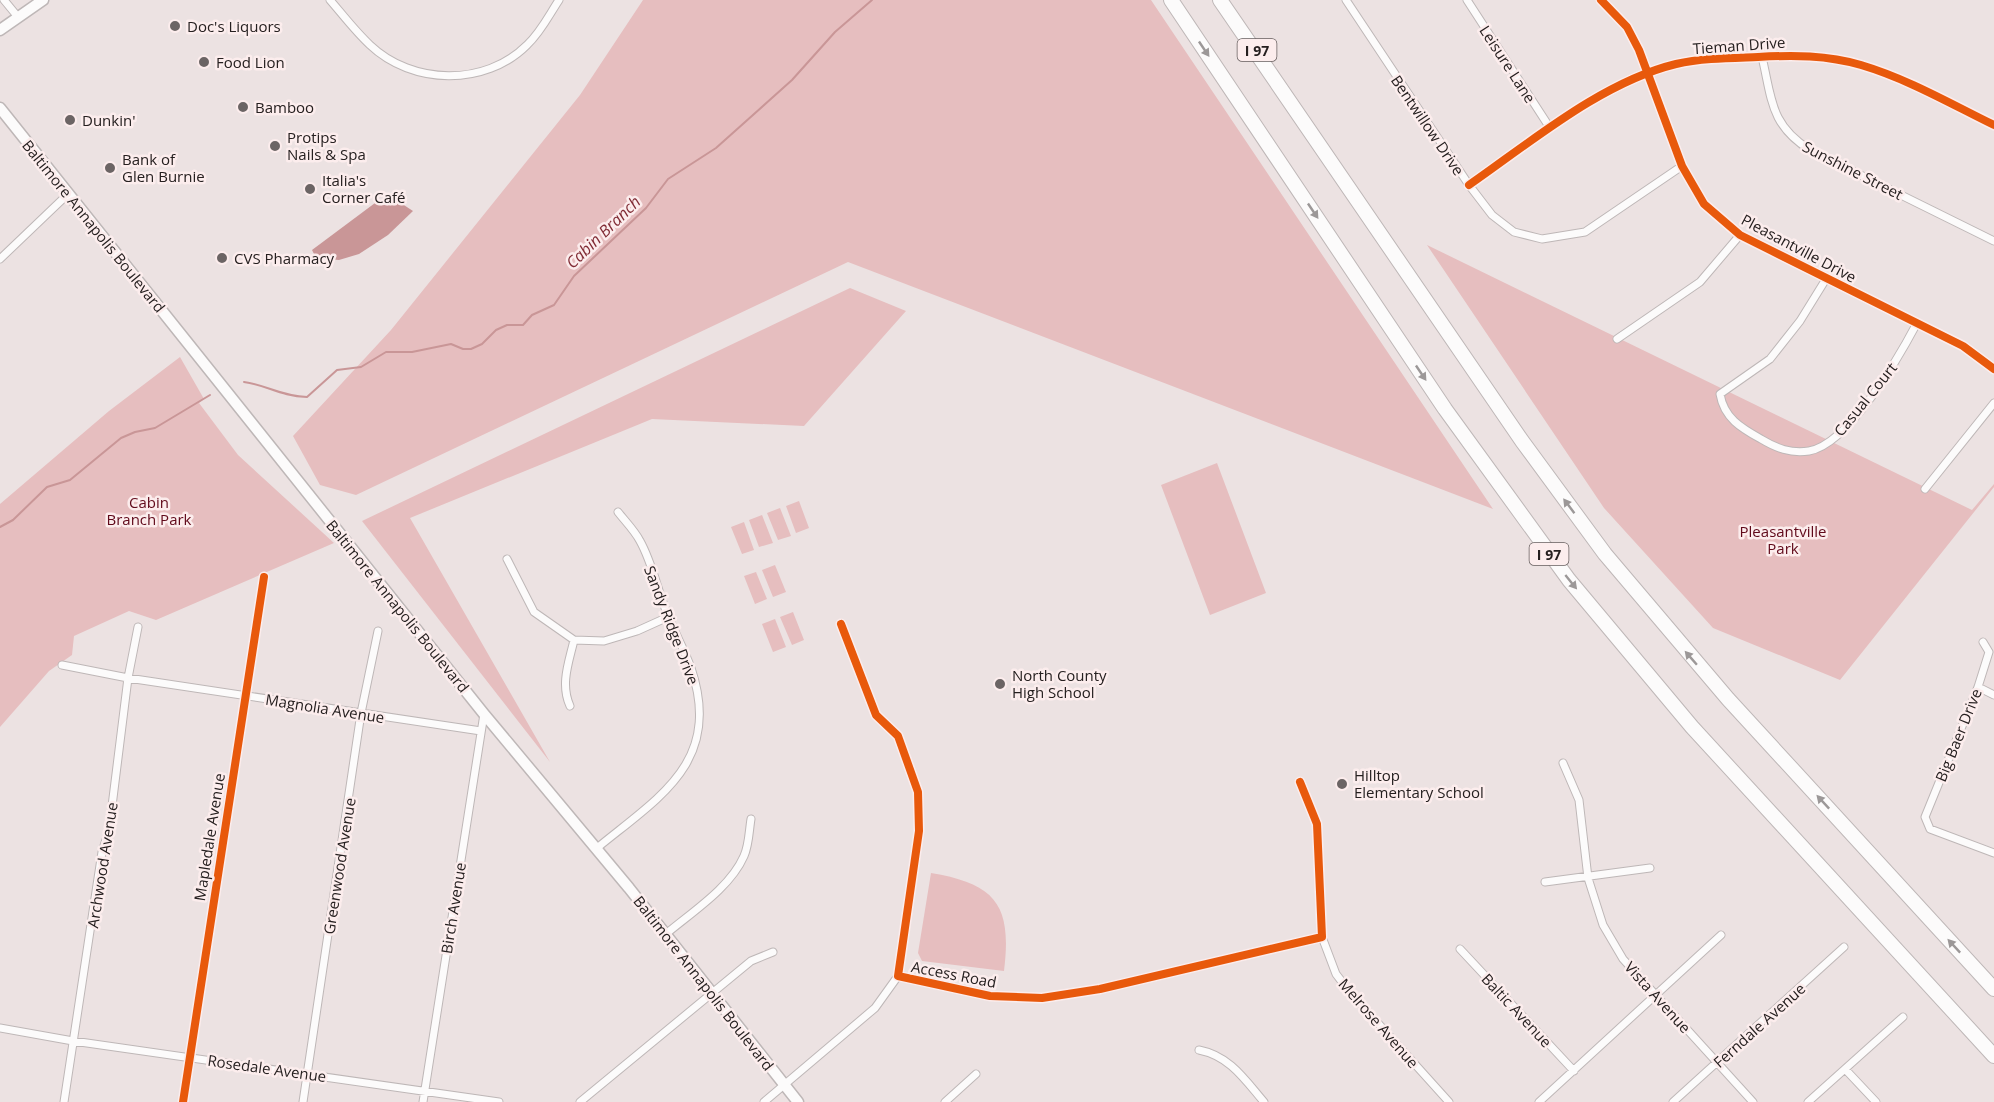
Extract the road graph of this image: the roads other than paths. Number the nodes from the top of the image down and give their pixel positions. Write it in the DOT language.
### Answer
graph roads {
  1 [pos="4,0"];
  2 [pos="43,0"];
  3 [pos="330,0"];
  4 [pos="559,0"];
  5 [pos="1172,0"];
  6 [pos="1220,0"];
  7 [pos="1225,0"];
  8 [pos="1346,0"];
  9 [pos="1467,0"];
  10 [pos="1601,0"];
  11 [pos="18,17"];
  12 [pos="0,30"];
  13 [pos="1762,57"];
  14 [pos="1649,73"];
  15 [pos="1289,100"];
  16 [pos="0,108"];
  17 [pos="1994,125"];
  18 [pos="1550,128"];
  19 [pos="1682,166"];
  20 [pos="1469,185"];
  21 [pos="68,194"];
  22 [pos="1740,235"];
  23 [pos="1994,241"];
  24 [pos="0,259"];
  25 [pos="1826,279"];
  26 [pos="1917,323"];
  27 [pos="1617,339"];
  28 [pos="1994,369"];
  29 [pos="1994,403"];
  30 [pos="1925,489"];
  31 [pos="618,512"];
  32 [pos="507,560"];
  33 [pos="264,577"];
  34 [pos="668,617"];
  35 [pos="841,624"];
  36 [pos="138,627"];
  37 [pos="378,631"];
  38 [pos="574,640"];
  39 [pos="1983,642"];
  40 [pos="62,665"];
  41 [pos="128,678"];
  42 [pos="1978,687"];
  43 [pos="1994,695"];
  44 [pos="245,696"];
  45 [pos="570,706"];
  46 [pos="362,713"];
  47 [pos="484,714"];
  48 [pos="481,731"];
  49 [pos="1563,763"];
  50 [pos="1300,782"];
  51 [pos="751,819"];
  52 [pos="597,848"];
  53 [pos="1994,853"];
  54 [pos="1650,868"];
  55 [pos="1588,878"];
  56 [pos="1545,882"];
  57 [pos="666,934"];
  58 [pos="1721,935"];
  59 [pos="1322,937"];
  60 [pos="1844,947"];
  61 [pos="1460,949"];
  62 [pos="773,952"];
  63 [pos="898,976"];
  64 [pos="1994,989"];
  65 [pos="712,992"];
  66 [pos="1658,996"];
  67 [pos="1903,1017"];
  68 [pos="0,1028"];
  69 [pos="73,1041"];
  70 [pos="1199,1050"];
  71 [pos="190,1056"];
  72 [pos="1994,1056"];
  73 [pos="1717,1063"];
  74 [pos="1845,1069"];
  75 [pos="1574,1071"];
  76 [pos="308,1073"];
  77 [pos="976,1074"];
  78 [pos="784,1085"];
  79 [pos="425,1092"];
  80 [pos="64,1102"];
  81 [pos="183,1102"];
  82 [pos="303,1102"];
  83 [pos="423,1102"];
  84 [pos="499,1102"];
  85 [pos="580,1102"];
  86 [pos="764,1102"];
  87 [pos="798,1102"];
  88 [pos="945,1102"];
  89 [pos="1264,1102"];
  90 [pos="1449,1102"];
  91 [pos="1539,1102"];
  92 [pos="1673,1102"];
  93 [pos="1753,1102"];
  94 [pos="1809,1102"];
  95 [pos="1876,1102"];
  1 -- 11 [label="street"];
  2 -- 11 [label="main road"];
  3 -- 4 [label="street"];
  5 -- 72 [label="highway, I 97, one-way"];
  6 -- 15 [label="highway"];
  7 -- 15 [label="highway, I 97"];
  8 -- 20 [label="street, Bentwillow Drive"];
  9 -- 18 [label="street, Leisure Lane"];
  10 -- 14 [label="street, Pleasantville Drive"];
  11 -- 12 [label="main road"];
  13 -- 14 [label="street, Tieman Drive"];
  13 -- 17 [label="street, Tieman Drive"];
  13 -- 23 [label="street, Sunshine Street"];
  14 -- 18 [label="street, Tieman Drive"];
  14 -- 19 [label="street, Pleasantville Drive"];
  64 -- 15 [label="highway, I 97, one-way"];
  16 -- 21 [label="main road, Baltimore Annapolis Boulevard"];
  18 -- 20 [label="street, Tieman Drive"];
  19 -- 20 [label="street, Bentwillow Drive"];
  19 -- 22 [label="street, Pleasantville Drive"];
  21 -- 24 [label="street"];
  21 -- 47 [label="main road, Baltimore Annapolis Boulevard"];
  22 -- 25 [label="street, Pleasantville Drive"];
  22 -- 27 [label="street"];
  25 -- 26 [label="street, Pleasantville Drive"];
  25 -- 26 [label="street, Casual Court"];
  26 -- 28 [label="street, Pleasantville Drive"];
  29 -- 30 [label="street"];
  31 -- 34 [label="street, Sandy Ridge Drive"];
  32 -- 38 [label="street"];
  33 -- 44 [label="street, Mapledale Avenue"];
  34 -- 38 [label="street"];
  34 -- 52 [label="street, Sandy Ridge Drive"];
  35 -- 63 [label="street, Access Road"];
  36 -- 41 [label="street, Archwood Avenue"];
  37 -- 46 [label="street, Greenwood Avenue"];
  38 -- 45 [label="street"];
  39 -- 42 [label="street, Big Baer Drive"];
  40 -- 41 [label="street, Magnolia Avenue"];
  41 -- 44 [label="street, Magnolia Avenue"];
  41 -- 69 [label="street, Archwood Avenue"];
  42 -- 43 [label="street"];
  42 -- 53 [label="street, Big Baer Drive"];
  44 -- 46 [label="street, Magnolia Avenue"];
  44 -- 71 [label="street, Mapledale Avenue"];
  46 -- 48 [label="street, Magnolia Avenue"];
  46 -- 76 [label="street, Greenwood Avenue"];
  47 -- 48 [label="street, Birch Avenue"];
  47 -- 52 [label="main road, Baltimore Annapolis Boulevard"];
  48 -- 79 [label="street, Birch Avenue"];
  49 -- 55 [label="street, Vista Avenue"];
  50 -- 59 [label="street"];
  51 -- 57 [label="street"];
  52 -- 57 [label="main road, Baltimore Annapolis Boulevard"];
  54 -- 55 [label="street"];
  55 -- 56 [label="street"];
  55 -- 66 [label="street, Vista Avenue"];
  57 -- 65 [label="main road, Baltimore Annapolis Boulevard"];
  58 -- 66 [label="street"];
  59 -- 63 [label="street, Access Road"];
  59 -- 90 [label="street, Melrose Avenue"];
  60 -- 73 [label="street, Ferndale Avenue"];
  61 -- 75 [label="street, Baltic Avenue"];
  62 -- 65 [label="street"];
  63 -- 78 [label="street"];
  65 -- 78 [label="main road, Baltimore Annapolis Boulevard"];
  65 -- 85 [label="street"];
  66 -- 73 [label="street, Vista Avenue"];
  66 -- 75 [label="street"];
  67 -- 74 [label="street"];
  68 -- 69 [label="street, Rosedale Avenue"];
  69 -- 71 [label="street, Rosedale Avenue"];
  69 -- 80 [label="street, Archwood Avenue"];
  70 -- 89 [label="street"];
  71 -- 76 [label="street, Rosedale Avenue"];
  71 -- 81 [label="street, Mapledale Avenue"];
  73 -- 92 [label="street, Ferndale Avenue"];
  73 -- 93 [label="street, Vista Avenue"];
  74 -- 94 [label="street"];
  74 -- 95 [label="street"];
  75 -- 91 [label="street"];
  76 -- 79 [label="street, Rosedale Avenue"];
  76 -- 82 [label="street, Greenwood Avenue"];
  77 -- 88 [label="street"];
  78 -- 86 [label="street"];
  78 -- 87 [label="main road, Baltimore Annapolis Boulevard"];
  79 -- 83 [label="street, Birch Avenue"];
  79 -- 84 [label="street, Rosedale Avenue"];
}
